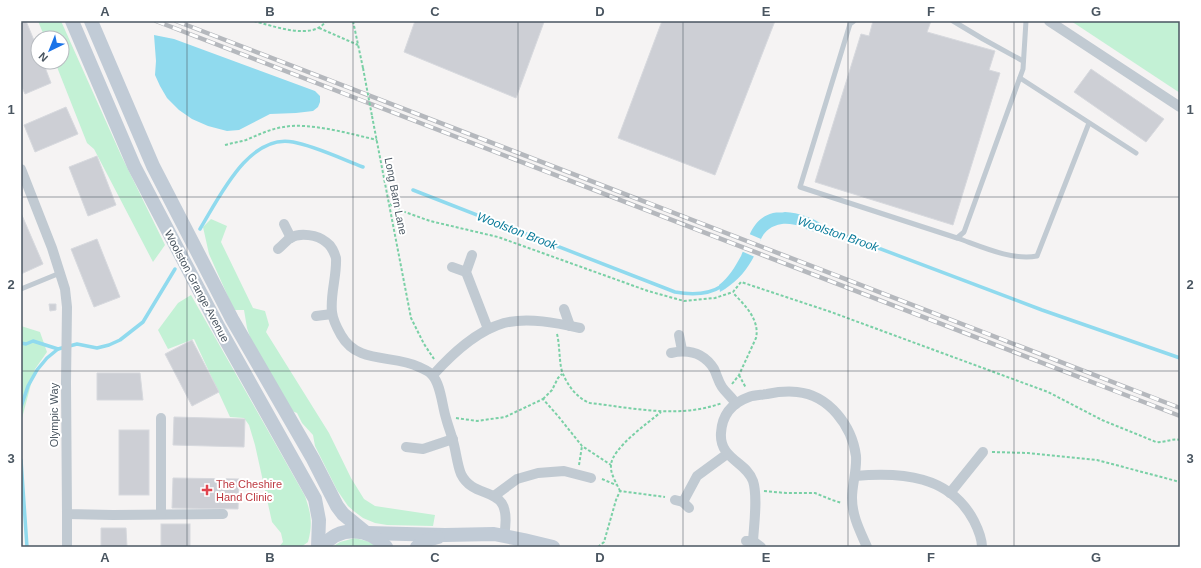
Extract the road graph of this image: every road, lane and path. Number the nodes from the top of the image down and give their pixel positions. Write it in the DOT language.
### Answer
graph roads {
  1 [pos="72,21"];
  2 [pos="91,21"];
  3 [pos="254,21"];
  4 [pos="326,21"];
  5 [pos="352,21"];
  6 [pos="854,21"];
  7 [pos="952,21"];
  8 [pos="1026,21"];
  9 [pos="1049,21"];
  10 [pos="319,28"];
  11 [pos="358,45"];
  12 [pos="1023,61"];
  13 [pos="1020,78"];
  14 [pos="1180,107"];
  15 [pos="1089,123"];
  16 [pos="377,140"];
  17 [pos="225,145"];
  18 [pos="1136,152"];
  19 [pos="21,169"];
  20 [pos="390,204"];
  21 [pos="284,224"];
  22 [pos="290,238"];
  23 [pos="957,238"];
  24 [pos="278,249"];
  25 [pos="472,255"];
  26 [pos="452,267"];
  27 [pos="466,272"];
  28 [pos="60,273"];
  29 [pos="21,289"];
  30 [pos="733,292"];
  31 [pos="564,309"];
  32 [pos="332,314"];
  33 [pos="316,316"];
  34 [pos="555,323"];
  35 [pos="570,326"];
  36 [pos="580,328"];
  37 [pos="488,329"];
  38 [pos="679,335"];
  39 [pos="682,350"];
  40 [pos="671,353"];
  41 [pos="436,371"];
  42 [pos="562,374"];
  43 [pos="739,375"];
  44 [pos="731,397"];
  45 [pos="750,397"];
  46 [pos="543,399"];
  47 [pos="661,412"];
  48 [pos="162,418"];
  49 [pos="446,418"];
  50 [pos="453,439"];
  51 [pos="1180,440"];
  52 [pos="582,446"];
  53 [pos="406,447"];
  54 [pos="983,452"];
  55 [pos="727,454"];
  56 [pos="611,465"];
  57 [pos="576,474"];
  58 [pos="856,476"];
  59 [pos="591,478"];
  60 [pos="1180,482"];
  61 [pos="617,485"];
  62 [pos="756,490"];
  63 [pos="620,491"];
  64 [pos="950,493"];
  65 [pos="494,496"];
  66 [pos="682,503"];
  67 [pos="853,505"];
  68 [pos="67,514"];
  69 [pos="161,514"];
  70 [pos="223,514"];
  71 [pos="366,533"];
  72 [pos="444,535"];
  73 [pos="504,536"];
  74 [pos="753,543"];
  75 [pos="67,547"];
  76 [pos="318,547"];
  77 [pos="322,547"];
  78 [pos="386,547"];
  79 [pos="417,547"];
  80 [pos="553,547"];
  81 [pos="598,547"];
  82 [pos="867,547"];
  83 [pos="982,547"];
  1 -- 76 [label="main road, Woolston Grange Avenue"];
  2 -- 71 [label="main road, Woolston Grange Avenue"];
  3 -- 10 [label="path"];
  4 -- 10 [label="path"];
  5 -- 11 [label="path, Long Barn Lane"];
  6 -- 23 [label="lane"];
  7 -- 12 [label="lane"];
  8 -- 12 [label="lane"];
  9 -- 14 [label="street"];
  10 -- 11 [label="path"];
  11 -- 16 [label="path, Long Barn Lane, bridge"];
  12 -- 13 [label="lane"];
  13 -- 15 [label="lane"];
  13 -- 23 [label="lane"];
  15 -- 18 [label="lane"];
  15 -- 23 [label="lane"];
  16 -- 17 [label="path"];
  16 -- 20 [label="path, Long Barn Lane"];
  19 -- 28 [label="street, Olympic Way"];
  20 -- 30 [label="path"];
  20 -- 41 [label="path, Long Barn Lane"];
  21 -- 22 [label="street"];
  22 -- 24 [label="street"];
  22 -- 32 [label="street"];
  25 -- 27 [label="street"];
  26 -- 27 [label="street"];
  27 -- 37 [label="street"];
  28 -- 29 [label="lane"];
  28 -- 68 [label="street, Olympic Way"];
  30 -- 43 [label="path"];
  30 -- 51 [label="path"];
  31 -- 35 [label="street"];
  32 -- 33 [label="street"];
  32 -- 41 [label="street"];
  34 -- 35 [label="street"];
  34 -- 37 [label="street"];
  34 -- 42 [label="path"];
  35 -- 36 [label="street"];
  37 -- 41 [label="street"];
  38 -- 39 [label="street"];
  39 -- 40 [label="street"];
  39 -- 44 [label="street"];
  41 -- 49 [label="street"];
  42 -- 46 [label="path"];
  42 -- 47 [label="path"];
  43 -- 44 [label="path"];
  43 -- 45 [label="path"];
  44 -- 45 [label="street"];
  44 -- 47 [label="path"];
  44 -- 55 [label="street"];
  45 -- 58 [label="street"];
  46 -- 49 [label="path"];
  46 -- 52 [label="path"];
  47 -- 56 [label="path"];
  48 -- 69 [label="street"];
  49 -- 50 [label="street"];
  50 -- 53 [label="street"];
  50 -- 65 [label="street"];
  52 -- 56 [label="path"];
  52 -- 57 [label="path"];
  54 -- 60 [label="path"];
  54 -- 64 [label="street"];
  55 -- 62 [label="street"];
  55 -- 66 [label="street"];
  56 -- 61 [label="path"];
  57 -- 59 [label="street"];
  57 -- 65 [label="street"];
  58 -- 64 [label="street"];
  58 -- 67 [label="street"];
  59 -- 61 [label="path"];
  61 -- 63 [label="path"];
  62 -- 67 [label="path"];
  62 -- 74 [label="street"];
  63 -- 66 [label="path"];
  63 -- 81 [label="path"];
  64 -- 83 [label="street"];
  65 -- 73 [label="street"];
  67 -- 82 [label="street"];
  68 -- 69 [label="street"];
  68 -- 75 [label="street, Olympic Way"];
  69 -- 70 [label="street"];
  71 -- 72 [label="main road"];
  71 -- 77 [label="main road"];
  71 -- 78 [label="main road, Woolston Grange Avenue"];
  72 -- 73 [label="main road"];
  72 -- 79 [label="main road"];
  73 -- 80 [label="main road"];
}
